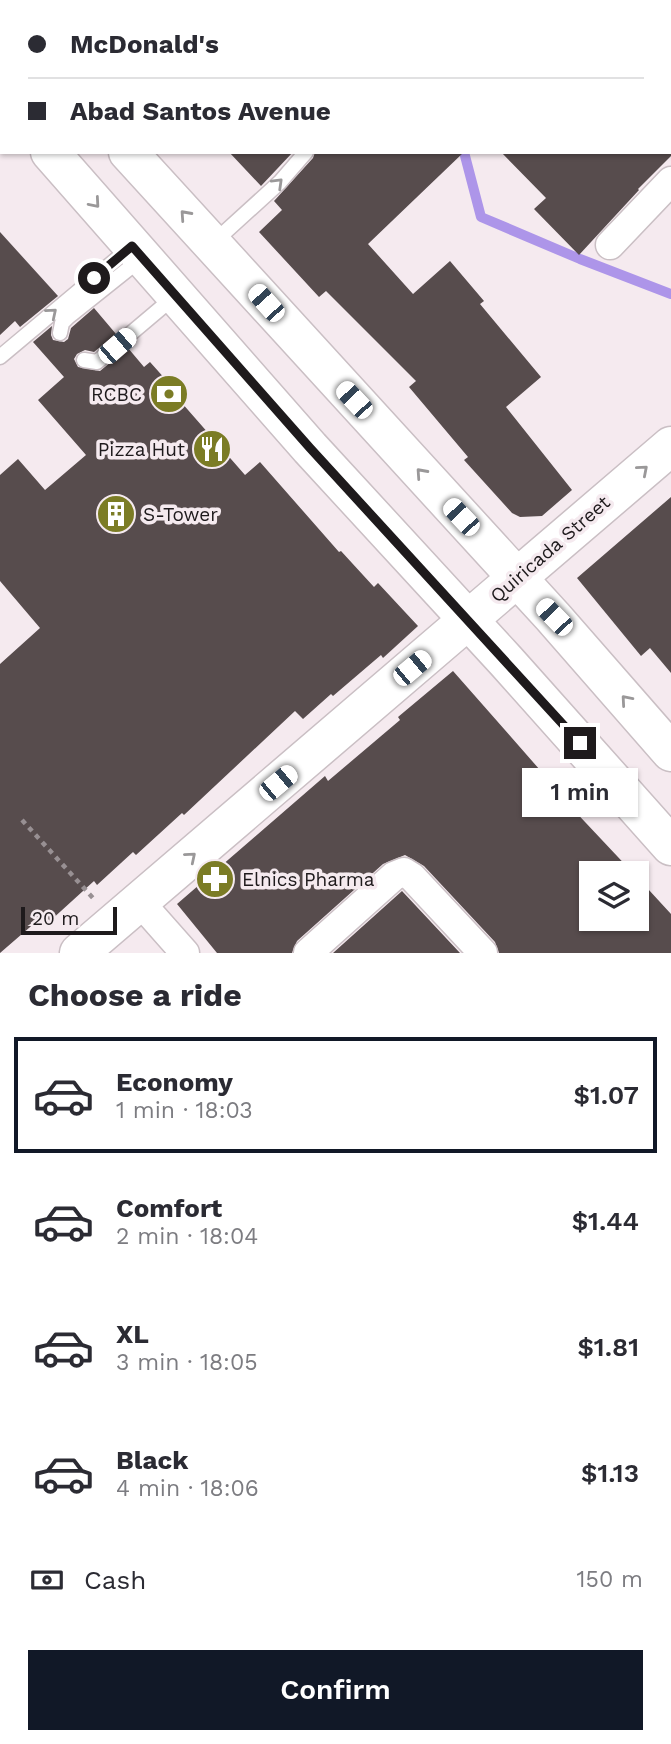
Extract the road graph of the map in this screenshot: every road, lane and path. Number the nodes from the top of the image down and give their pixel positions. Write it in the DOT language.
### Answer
graph roads {
  1 [pos="52,154"];
  2 [pos="130,154"];
  3 [pos="304,154"];
  4 [pos="671,181"];
  5 [pos="212,244"];
  6 [pos="610,245"];
  7 [pos="138,252"];
  8 [pos="176,295"];
  9 [pos="60,333"];
  10 [pos="0,357"];
  11 [pos="84,360"];
  12 [pos="671,446"];
  13 [pos="516,578"];
  14 [pos="469,619"];
  15 [pos="671,752"];
  16 [pos="22,820"];
  17 [pos="671,846"];
  18 [pos="127,912"];
  19 [pos="79,953"];
  20 [pos="185,953"];
  21 [pos="308,953"];
  22 [pos="483,953"];
  1 -- 7 [label="main road, one-way"];
  5 -- 2 [label="main road, one-way"];
  5 -- 3 [label="lane, one-way"];
  4 -- 6 [label="street"];
  13 -- 5 [label="main road, one-way"];
  7 -- 8 [label="main road"];
  7 -- 9 [label="lane"];
  10 -- 7 [label="lane, one-way"];
  8 -- 11 [label="lane"];
  8 -- 14 [label="main road"];
  13 -- 12 [label="main road, Quiricada Street, one-way"];
  13 -- 14 [label="main road, Quiricada Street"];
  15 -- 13 [label="main road, one-way"];
  14 -- 17 [label="main road"];
  18 -- 14 [label="main road, Quiricada Street, one-way"];
  16 -- 18 [label="path"];
  18 -- 19 [label="main road, Quiricada Street"];
  18 -- 20 [label="street"];
  21 -- 22 [label="street"];
}
